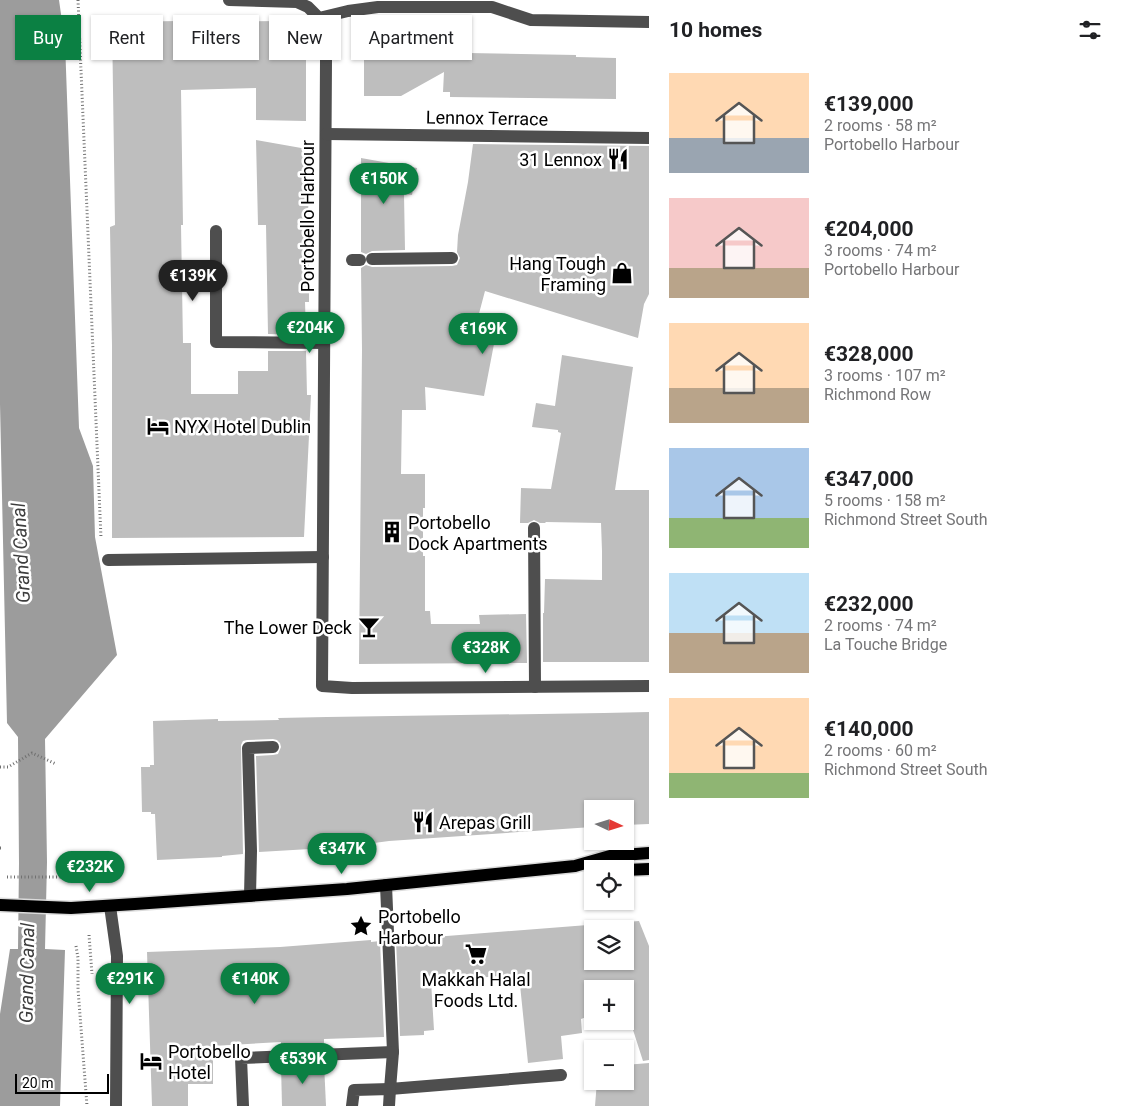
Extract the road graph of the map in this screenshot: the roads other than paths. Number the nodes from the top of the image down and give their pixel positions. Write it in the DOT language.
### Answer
graph roads {
  1 [pos="229,0"];
  2 [pos="316,15"];
  3 [pos="331,15"];
  4 [pos="649,22"];
  5 [pos="326,60"];
  6 [pos="326,134"];
  7 [pos="649,138"];
  8 [pos="216,231"];
  9 [pos="452,258"];
  10 [pos="362,260"];
  11 [pos="324,343"];
  12 [pos="534,528"];
  13 [pos="323,557"];
  14 [pos="108,560"];
  15 [pos="649,686"];
  16 [pos="534,687"];
  17 [pos="273,747"];
  18 [pos="649,853"];
  19 [pos="575,866"];
  20 [pos="584,867"];
  21 [pos="649,869"];
  22 [pos="634,870"];
  23 [pos="386,885"];
  24 [pos="250,896"];
  25 [pos="0,905"];
  26 [pos="110,906"];
  27 [pos="393,1052"];
  28 [pos="561,1074"];
  29 [pos="390,1089"];
  30 [pos="116,1106"];
  31 [pos="243,1106"];
  32 [pos="352,1106"];
  33 [pos="388,1106"];
  1 -- 2 [label="street"];
  3 -- 4 [label="street"];
  5 -- 6 [label="street, Portobello Harbour"];
  6 -- 7 [label="street, Lennox Terrace"];
  6 -- 11 [label="street, Portobello Harbour"];
  8 -- 11 [label="street"];
  9 -- 10 [label="street"];
  11 -- 13 [label="street, Portobello Harbour"];
  12 -- 16 [label="street"];
  13 -- 14 [label="street"];
  13 -- 16 [label="street, Portobello Harbour"];
  15 -- 16 [label="street"];
  17 -- 24 [label="street"];
  18 -- 19 [label="main road"];
  19 -- 20 [label="main road"];
  19 -- 23 [label="main road"];
  21 -- 22 [label="main road"];
  23 -- 24 [label="main road"];
  23 -- 27 [label="street"];
  24 -- 26 [label="main road"];
  25 -- 26 [label="main road"];
  26 -- 30 [label="street"];
  27 -- 29 [label="street"];
  27 -- 31 [label="street"];
  28 -- 29 [label="street"];
  29 -- 32 [label="street"];
  29 -- 33 [label="street"];
}
